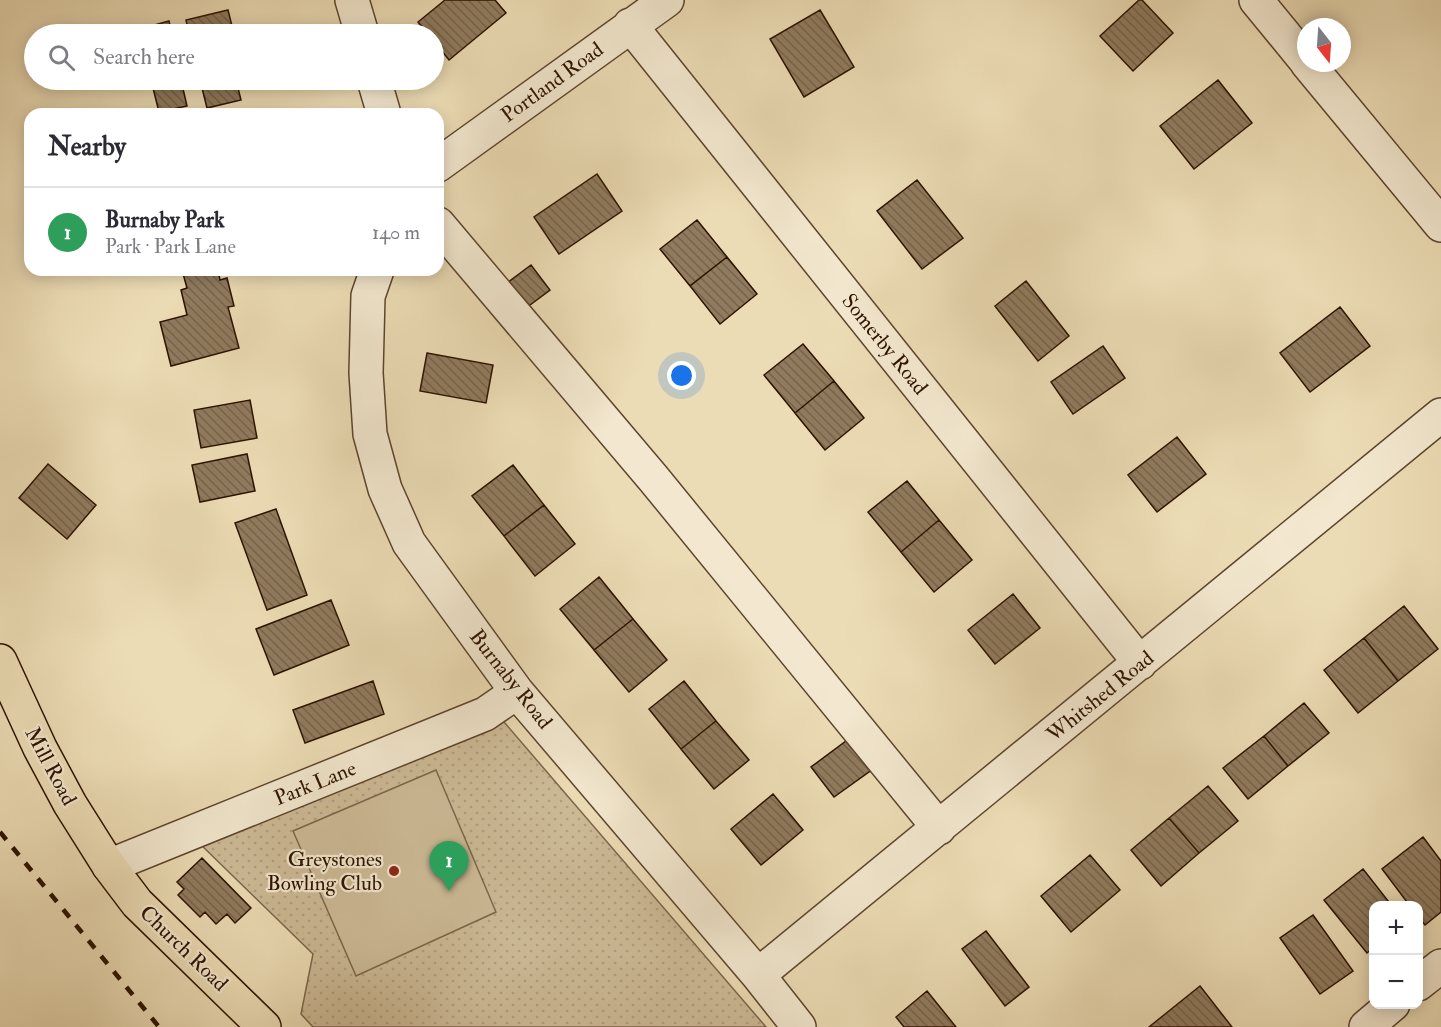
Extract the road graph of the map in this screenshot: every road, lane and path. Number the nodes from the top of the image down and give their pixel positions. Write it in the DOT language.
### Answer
graph roads {
  1 [pos="352,0"];
  2 [pos="667,0"];
  3 [pos="1256,0"];
  4 [pos="359,24"];
  5 [pos="630,25"];
  6 [pos="1297,50"];
  7 [pos="1315,72"];
  8 [pos="377,90"];
  9 [pos="382,108"];
  10 [pos="444,161"];
  11 [pos="1441,225"];
  12 [pos="444,231"];
  13 [pos="375,276"];
  14 [pos="1441,415"];
  15 [pos="0,661"];
  16 [pos="1140,663"];
  17 [pos="517,692"];
  18 [pos="939,828"];
  19 [pos="109,866"];
  20 [pos="1441,966"];
  21 [pos="758,975"];
  22 [pos="1423,981"];
  23 [pos="1388,1009"];
  24 [pos="264,1027"];
  25 [pos="799,1027"];
  26 [pos="1366,1027"];
  1 -- 4 [label="street"];
  2 -- 5 [label="street, Portland Road"];
  3 -- 6 [label="street"];
  5 -- 10 [label="street, Portland Road"];
  5 -- 16 [label="street, Somerby Road"];
  7 -- 11 [label="street"];
  8 -- 9 [label="street"];
  12 -- 18 [label="street"];
  13 -- 17 [label="street, Burnaby Road"];
  14 -- 16 [label="street, Whitshed Road"];
  15 -- 19 [label="main road, Mill Road"];
  16 -- 18 [label="street, Whitshed Road"];
  17 -- 19 [label="street, Park Lane"];
  17 -- 21 [label="street, Burnaby Road"];
  18 -- 21 [label="street, Whitshed Road"];
  19 -- 24 [label="main road, Church Road"];
  20 -- 22 [label="street"];
  21 -- 25 [label="street, Burnaby Road"];
  23 -- 26 [label="street"];
}
